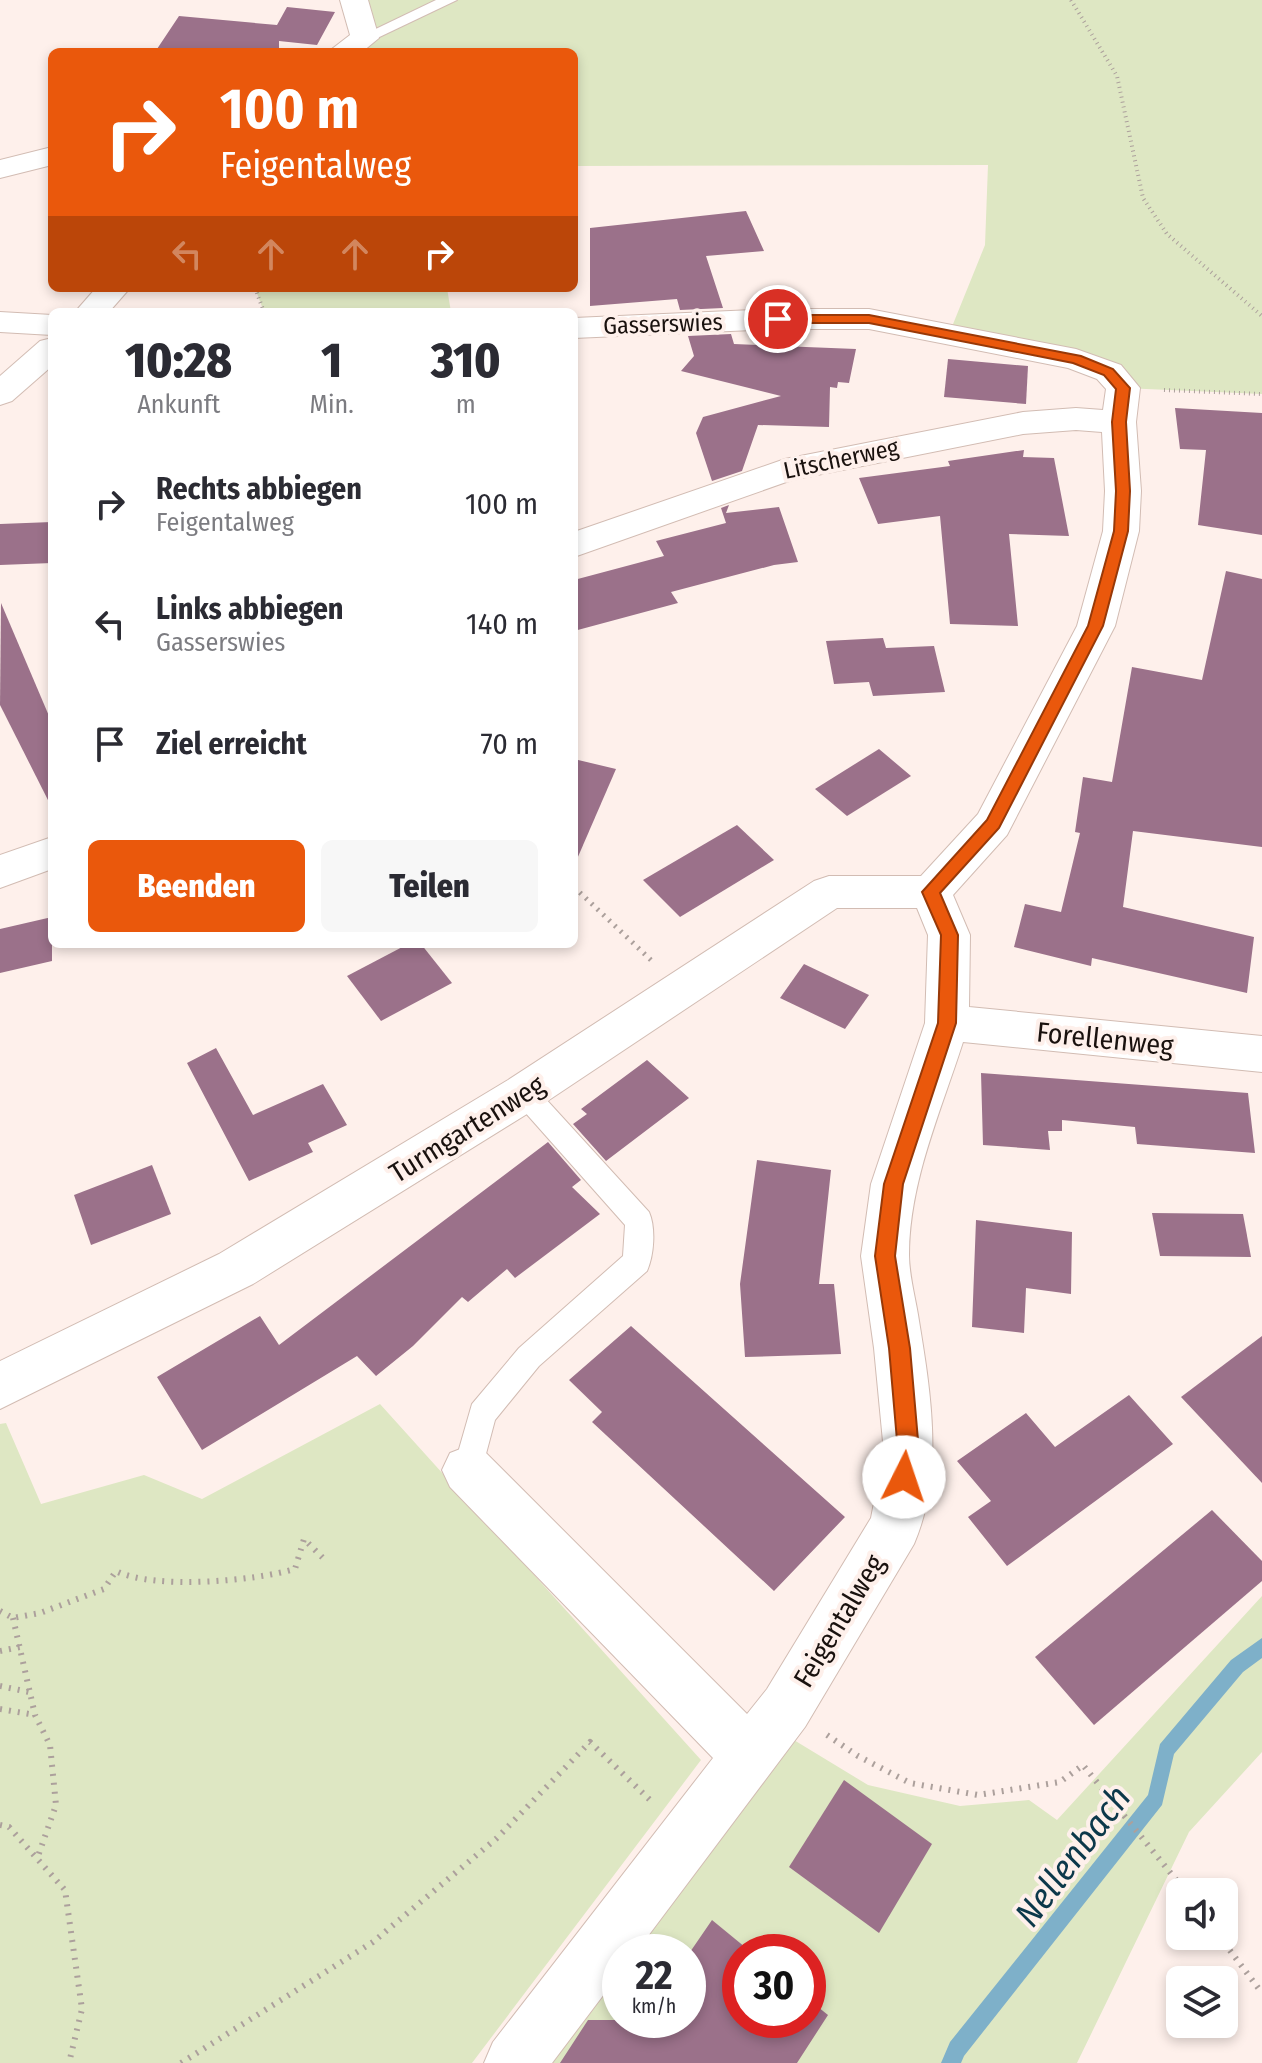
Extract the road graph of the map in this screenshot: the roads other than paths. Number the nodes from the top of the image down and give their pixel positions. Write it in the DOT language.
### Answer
graph roads {
  1 [pos="354,0"];
  2 [pos="449,0"];
  3 [pos="354,45"];
  4 [pos="48,157"];
  5 [pos="0,169"];
  6 [pos="110,292"];
  7 [pos="95,308"];
  8 [pos="0,322"];
  9 [pos="48,325"];
  10 [pos="578,328"];
  11 [pos="48,352"];
  12 [pos="0,394"];
  13 [pos="1121,405"];
  14 [pos="578,544"];
  15 [pos="48,854"];
  16 [pos="0,872"];
  17 [pos="931,892"];
  18 [pos="947,1023"];
  19 [pos="1262,1054"];
  20 [pos="524,1093"];
  21 [pos="0,1386"];
  22 [pos="468,1470"];
  23 [pos="750,1756"];
  24 [pos="514,2063"];
  1 -- 3 [label="street"];
  2 -- 3 [label="lane"];
  4 -- 5 [label="street"];
  6 -- 7 [label="street"];
  8 -- 9 [label="street"];
  10 -- 13 [label="street, Gasserswies"];
  11 -- 12 [label="street"];
  13 -- 14 [label="street, Litscherweg"];
  13 -- 17 [label="street"];
  15 -- 16 [label="street"];
  17 -- 18 [label="street, Feigentalweg"];
  17 -- 20 [label="street, Turmgartenweg"];
  18 -- 19 [label="street, Forellenweg"];
  18 -- 23 [label="street, Feigentalweg"];
  20 -- 21 [label="street, Turmgartenweg"];
  20 -- 22 [label="lane"];
  22 -- 23 [label="street"];
  23 -- 24 [label="street, Feigentalweg"];
}
